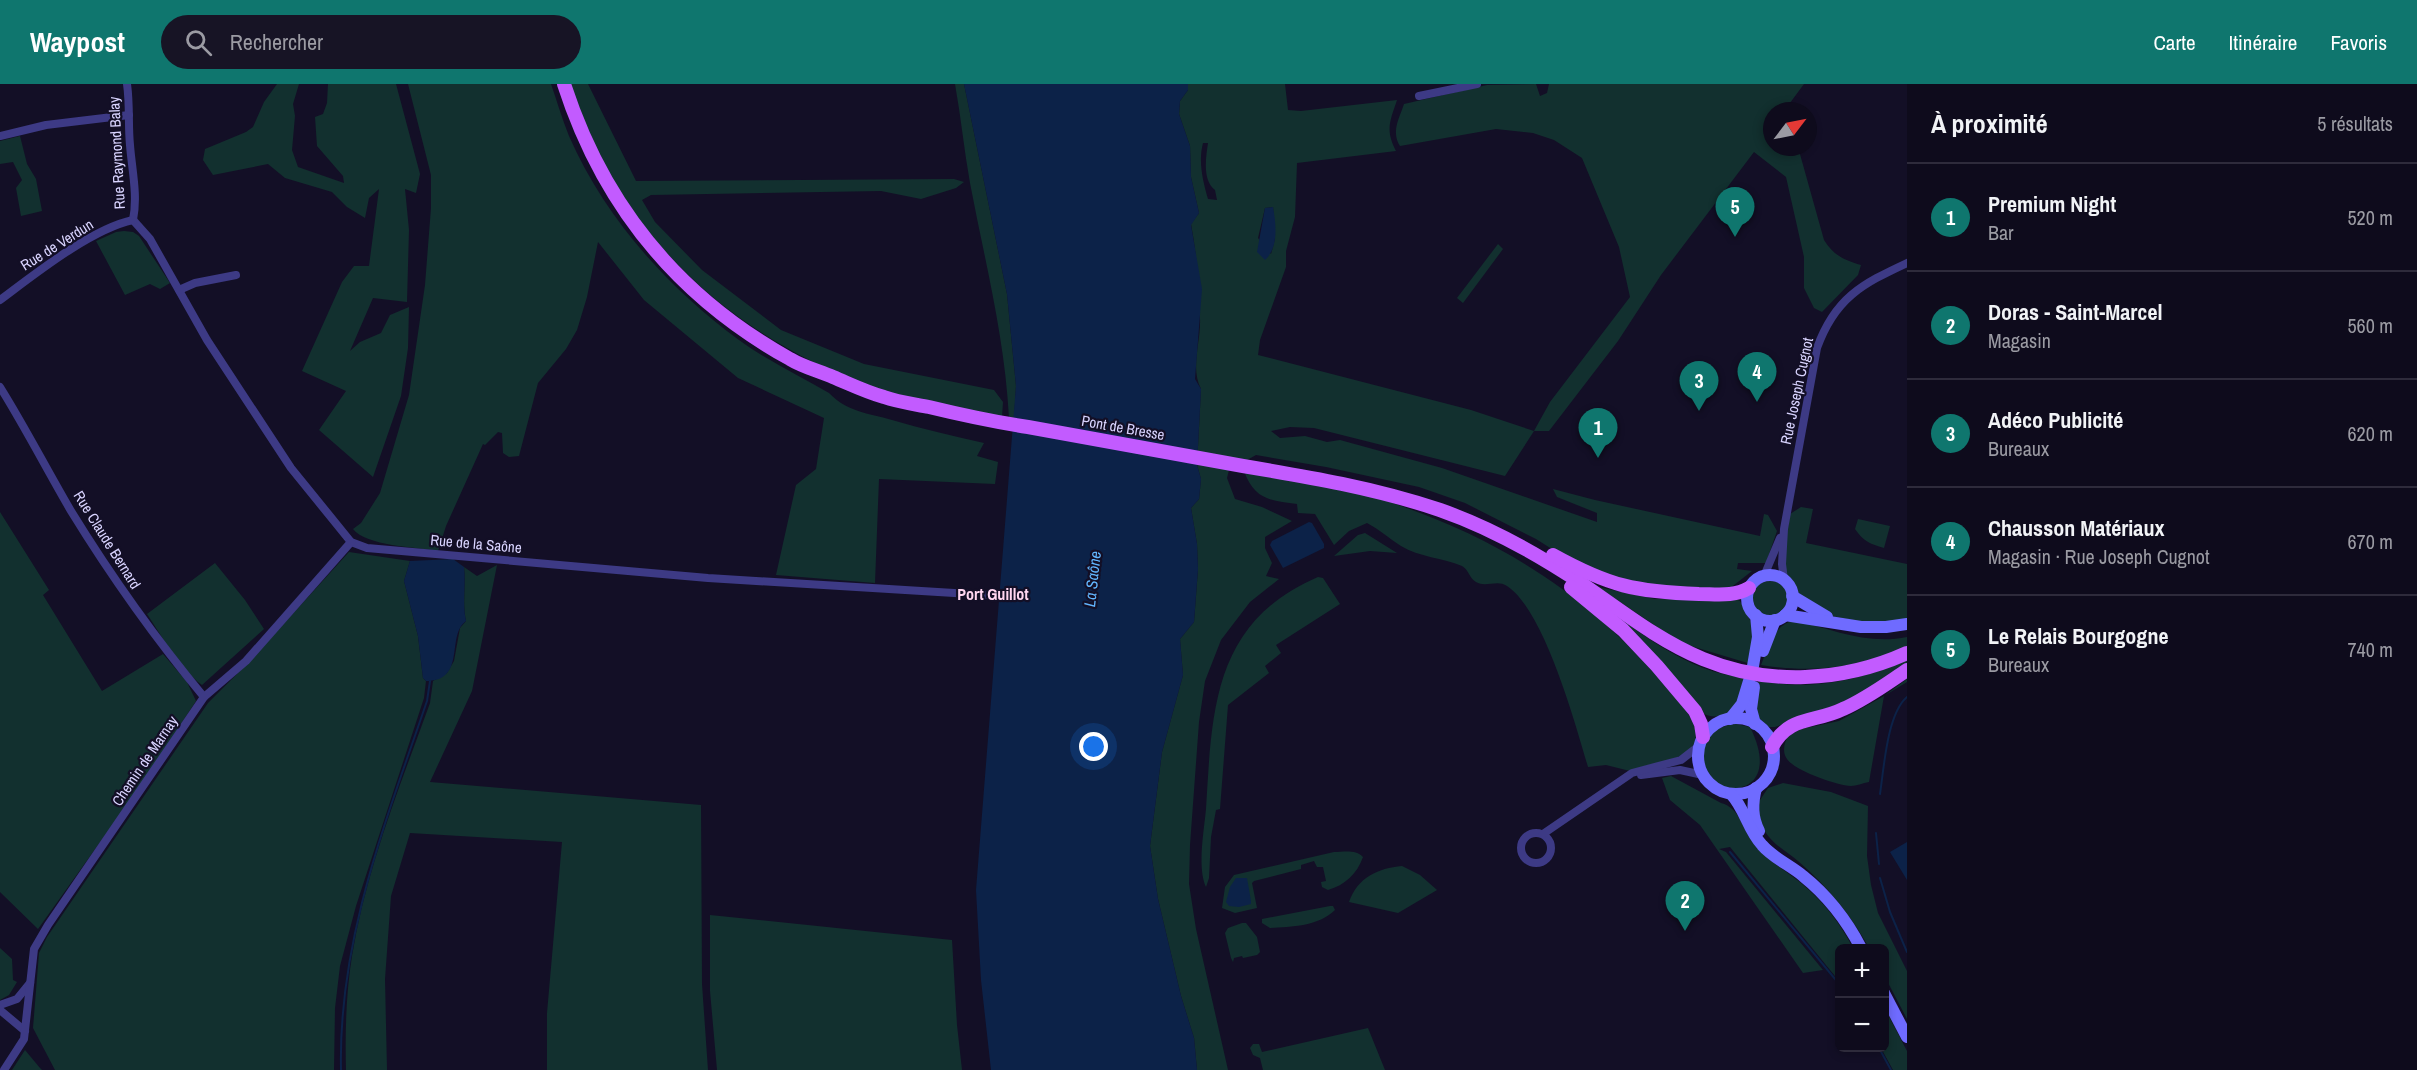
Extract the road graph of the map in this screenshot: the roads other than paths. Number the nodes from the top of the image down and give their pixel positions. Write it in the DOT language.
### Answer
graph roads {
  1 [pos="127,84"];
  2 [pos="564,84"];
  3 [pos="1477,84"];
  4 [pos="1419,96"];
  5 [pos="129,116"];
  6 [pos="0,136"];
  7 [pos="133,220"];
  8 [pos="1907,263"];
  9 [pos="236,275"];
  10 [pos="179,290"];
  11 [pos="0,300"];
  12 [pos="0,387"];
  13 [pos="1440,510"];
  14 [pos="1478,524"];
  15 [pos="1784,529"];
  16 [pos="351,542"];
  17 [pos="1764,576"];
  18 [pos="1784,580"];
  19 [pos="1749,588"];
  20 [pos="987,595"];
  21 [pos="1792,596"];
  22 [pos="1756,615"];
  23 [pos="1780,617"];
  24 [pos="1842,624"];
  25 [pos="1907,624"];
  26 [pos="1907,654"];
  27 [pos="1907,670"];
  28 [pos="204,697"];
  29 [pos="1730,719"];
  30 [pos="1755,724"];
  31 [pos="1701,742"];
  32 [pos="1772,747"];
  33 [pos="1703,775"];
  34 [pos="1623,779"];
  35 [pos="1756,788"];
  36 [pos="1731,794"];
  37 [pos="1543,834"];
  38 [pos="1777,857"];
  39 [pos="1859,944"];
  40 [pos="30,982"];
  41 [pos="1887,998"];
  42 [pos="0,1005"];
  43 [pos="0,1010"];
  44 [pos="25,1031"];
  45 [pos="1907,1037"];
  46 [pos="4,1070"];
  1 -- 5 [label="street, Rue Raymond Balay"];
  2 -- 13 [label="main road, Pont de Bresse"];
  3 -- 4 [label="street"];
  5 -- 6 [label="street"];
  5 -- 7 [label="street, Rue Raymond Balay"];
  7 -- 10 [label="street"];
  7 -- 11 [label="street, Rue de Verdun"];
  8 -- 15 [label="street, Rue Joseph Cugnot"];
  9 -- 10 [label="street"];
  10 -- 16 [label="street"];
  12 -- 28 [label="street, Rue Claude Bernard"];
  13 -- 14 [label="main road"];
  13 -- 31 [label="main road"];
  14 -- 19 [label="main road"];
  14 -- 26 [label="main road"];
  15 -- 17 [label="street, Rue Joseph Cugnot"];
  15 -- 18 [label="street, Rue Joseph Cugnot"];
  16 -- 20 [label="street, Rue de la Saône"];
  16 -- 28 [label="street, Chemin de Marnay"];
  17 -- 18 [label="main road"];
  17 -- 19 [label="main road"];
  18 -- 21 [label="main road"];
  19 -- 22 [label="main road"];
  21 -- 23 [label="main road"];
  21 -- 24 [label="main road"];
  22 -- 23 [label="main road"];
  22 -- 23 [label="main road"];
  23 -- 24 [label="main road"];
  24 -- 25 [label="main road"];
  27 -- 32 [label="main road"];
  28 -- 40 [label="street, Chemin de Marnay"];
  29 -- 30 [label="main road"];
  29 -- 30 [label="main road"];
  29 -- 31 [label="main road"];
  30 -- 32 [label="main road"];
  31 -- 33 [label="main road"];
  31 -- 34 [label="street"];
  32 -- 35 [label="main road"];
  33 -- 34 [label="street"];
  33 -- 36 [label="main road"];
  34 -- 37 [label="street"];
  35 -- 36 [label="main road"];
  35 -- 38 [label="main road"];
  36 -- 38 [label="main road"];
  38 -- 39 [label="main road"];
  40 -- 42 [label="street"];
  40 -- 44 [label="street, Chemin de Marnay"];
  41 -- 45 [label="main road"];
  43 -- 44 [label="street"];
  44 -- 46 [label="street"];
}
